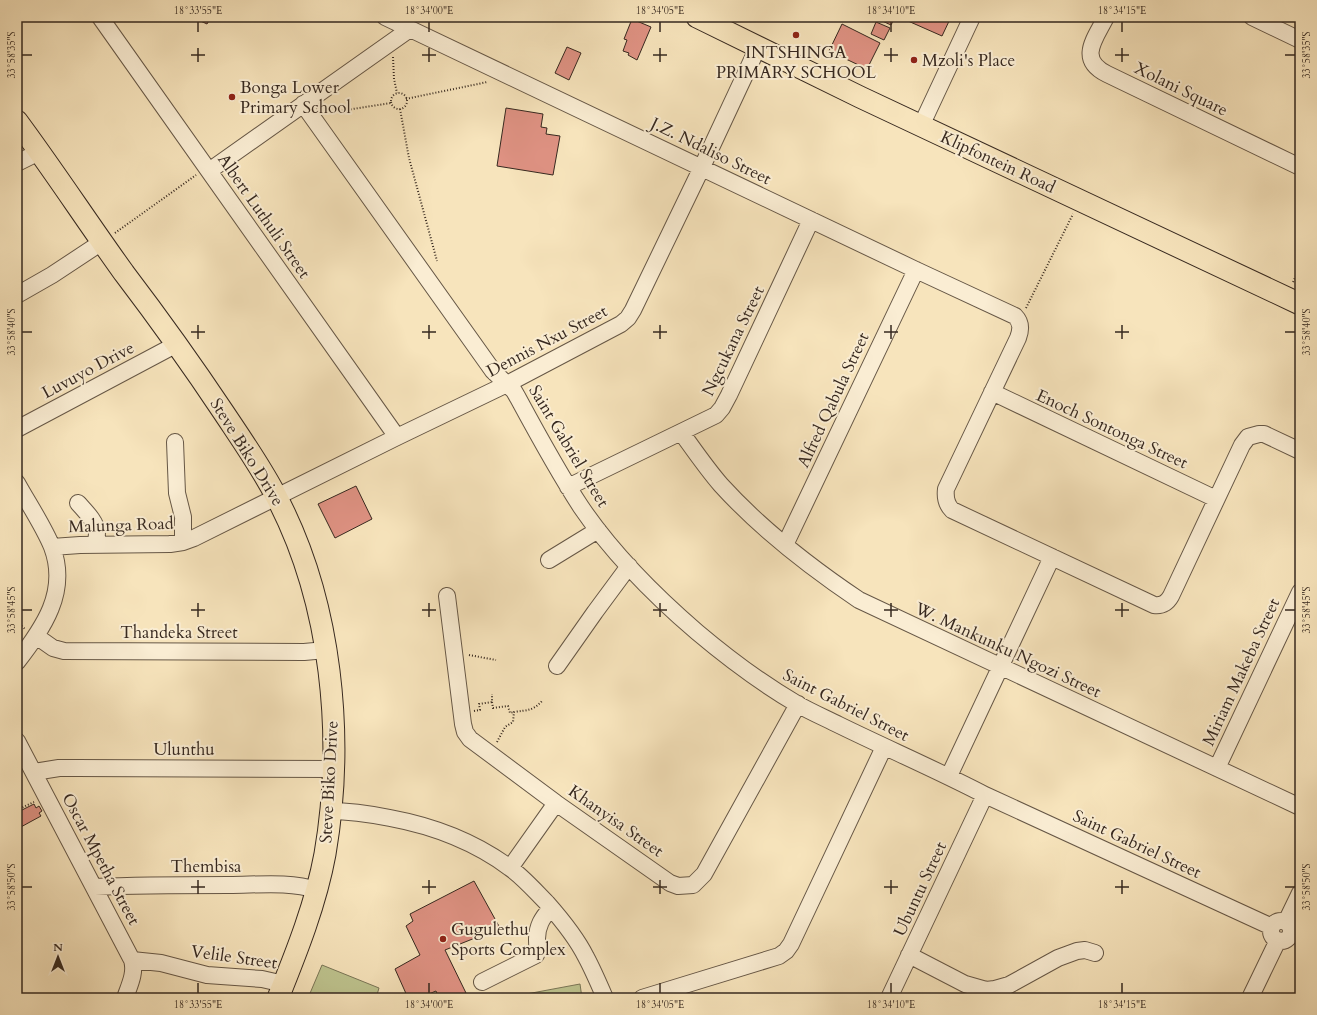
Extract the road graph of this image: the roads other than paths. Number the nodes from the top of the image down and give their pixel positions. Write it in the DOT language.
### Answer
graph roads {
  1 [pos="100,17"];
  2 [pos="385,17"];
  3 [pos="697,17"];
  4 [pos="1106,17"];
  5 [pos="1252,17"];
  6 [pos="971,18"];
  7 [pos="410,29"];
  8 [pos="1300,40"];
  9 [pos="758,47"];
  10 [pos="303,104"];
  11 [pos="17,121"];
  12 [pos="921,126"];
  13 [pos="39,152"];
  14 [pos="17,163"];
  15 [pos="702,167"];
  16 [pos="1300,167"];
  17 [pos="204,172"];
  18 [pos="811,220"];
  19 [pos="106,239"];
  20 [pos="916,270"];
  21 [pos="17,295"];
  22 [pos="1300,304"];
  23 [pos="177,344"];
  24 [pos="507,384"];
  25 [pos="992,392"];
  26 [pos="17,429"];
  27 [pos="681,432"];
  28 [pos="398,437"];
  29 [pos="175,442"];
  30 [pos="1300,451"];
  31 [pos="17,483"];
  32 [pos="568,487"];
  33 [pos="277,497"];
  34 [pos="1216,499"];
  35 [pos="78,503"];
  36 [pos="598,530"];
  37 [pos="183,542"];
  38 [pos="96,545"];
  39 [pos="785,545"];
  40 [pos="52,547"];
  41 [pos="1052,557"];
  42 [pos="548,560"];
  43 [pos="629,566"];
  44 [pos="1300,592"];
  45 [pos="446,596"];
  46 [pos="36,636"];
  47 [pos="326,650"];
  48 [pos="17,662"];
  49 [pos="557,666"];
  50 [pos="1000,667"];
  51 [pos="798,704"];
  52 [pos="17,741"];
  53 [pos="884,747"];
  54 [pos="1217,768"];
  55 [pos="333,769"];
  56 [pos="34,772"];
  57 [pos="949,776"];
  58 [pos="984,795"];
  59 [pos="556,803"];
  60 [pos="1300,807"];
  61 [pos="330,811"];
  62 [pos="510,868"];
  63 [pos="95,887"];
  64 [pos="317,890"];
  65 [pos="1300,893"];
  66 [pos="550,908"];
  67 [pos="1285,933"];
  68 [pos="1095,953"];
  69 [pos="909,955"];
  70 [pos="132,960"];
  71 [pos="482,982"];
  72 [pos="281,991"];
  73 [pos="125,998"];
  74 [pos="605,998"];
  75 [pos="642,998"];
  76 [pos="889,998"];
  77 [pos="1250,998"];
  1 -- 17 [label="street, Albert Luthuli Street"];
  2 -- 7 [label="street, J.Z. Ndaliso Street"];
  3 -- 9 [label="main road, Klipfontein Road"];
  4 -- 16 [label="street, Xolani Square"];
  5 -- 8 [label="street"];
  6 -- 12 [label="street"];
  7 -- 10 [label="street"];
  7 -- 15 [label="street, J.Z. Ndaliso Street"];
  9 -- 12 [label="main road, Klipfontein Road"];
  9 -- 15 [label="street, Dennis Nxu Street"];
  10 -- 17 [label="street"];
  10 -- 24 [label="street, Saint Gabriel Street"];
  11 -- 13 [label="main road, Steve Biko Drive"];
  12 -- 22 [label="main road, Klipfontein Road"];
  13 -- 14 [label="street"];
  13 -- 19 [label="main road, Steve Biko Drive"];
  15 -- 18 [label="street, J.Z. Ndaliso Street"];
  15 -- 24 [label="street, Dennis Nxu Street"];
  17 -- 28 [label="street, Albert Luthuli Street"];
  18 -- 20 [label="street, J.Z. Ndaliso Street"];
  18 -- 27 [label="street, Ngcukana Street"];
  19 -- 21 [label="street"];
  19 -- 23 [label="main road, Steve Biko Drive"];
  20 -- 25 [label="street, J.Z. Ndaliso Street"];
  20 -- 39 [label="street, Alfred Qabula Street"];
  23 -- 26 [label="street, Luvuyo Drive"];
  23 -- 33 [label="main road, Steve Biko Drive"];
  24 -- 28 [label="street, Dennis Nxu Street"];
  24 -- 32 [label="street, Saint Gabriel Street"];
  25 -- 34 [label="street, Enoch Sontonga Street"];
  25 -- 41 [label="street"];
  27 -- 32 [label="street, Ngcukana Street"];
  27 -- 39 [label="street, W. Mankunku Ngozi Street"];
  28 -- 33 [label="street, Dennis Nxu Street"];
  29 -- 37 [label="street"];
  30 -- 34 [label="street"];
  31 -- 40 [label="street"];
  32 -- 36 [label="street, Saint Gabriel Street"];
  33 -- 37 [label="street, Malunga Road"];
  33 -- 47 [label="main road, Steve Biko Drive"];
  34 -- 41 [label="street"];
  35 -- 38 [label="street"];
  36 -- 42 [label="street"];
  36 -- 43 [label="street, Saint Gabriel Street"];
  37 -- 38 [label="street, Malunga Road"];
  38 -- 40 [label="street, Malunga Road"];
  39 -- 50 [label="street, W. Mankunku Ngozi Street"];
  40 -- 46 [label="street"];
  41 -- 50 [label="street"];
  43 -- 49 [label="street"];
  43 -- 51 [label="street, Saint Gabriel Street"];
  44 -- 54 [label="street, Miriam Makeba Street"];
  45 -- 59 [label="street, Khanyisa Street"];
  46 -- 47 [label="street, Thandeka Street"];
  46 -- 48 [label="street"];
  47 -- 55 [label="main road, Steve Biko Drive"];
  50 -- 54 [label="street, W. Mankunku Ngozi Street"];
  50 -- 57 [label="street"];
  51 -- 53 [label="street, Saint Gabriel Street"];
  51 -- 59 [label="street, Khanyisa Street"];
  52 -- 56 [label="street, Oscar Mpetha Street"];
  53 -- 57 [label="street, Saint Gabriel Street"];
  53 -- 75 [label="street"];
  54 -- 60 [label="street, W. Mankunku Ngozi Street"];
  55 -- 56 [label="street, Ulunthu"];
  55 -- 61 [label="main road, Steve Biko Drive"];
  56 -- 63 [label="street, Oscar Mpetha Street"];
  57 -- 58 [label="street, Saint Gabriel Street"];
  58 -- 67 [label="street, Saint Gabriel Street"];
  58 -- 69 [label="street, Ubuntu Street"];
  59 -- 62 [label="street"];
  61 -- 62 [label="street"];
  61 -- 64 [label="main road, Steve Biko Drive"];
  62 -- 66 [label="street"];
  63 -- 64 [label="street, Thembisa"];
  63 -- 70 [label="street, Oscar Mpetha Street"];
  64 -- 72 [label="main road, Steve Biko Drive"];
  65 -- 67 [label="street"];
  66 -- 71 [label="street"];
  66 -- 74 [label="street"];
  67 -- 77 [label="street"];
  68 -- 69 [label="street"];
  69 -- 76 [label="street, Ubuntu Street"];
  70 -- 72 [label="street, Velile Street"];
  70 -- 73 [label="street, Oscar Mpetha Street"];
}
